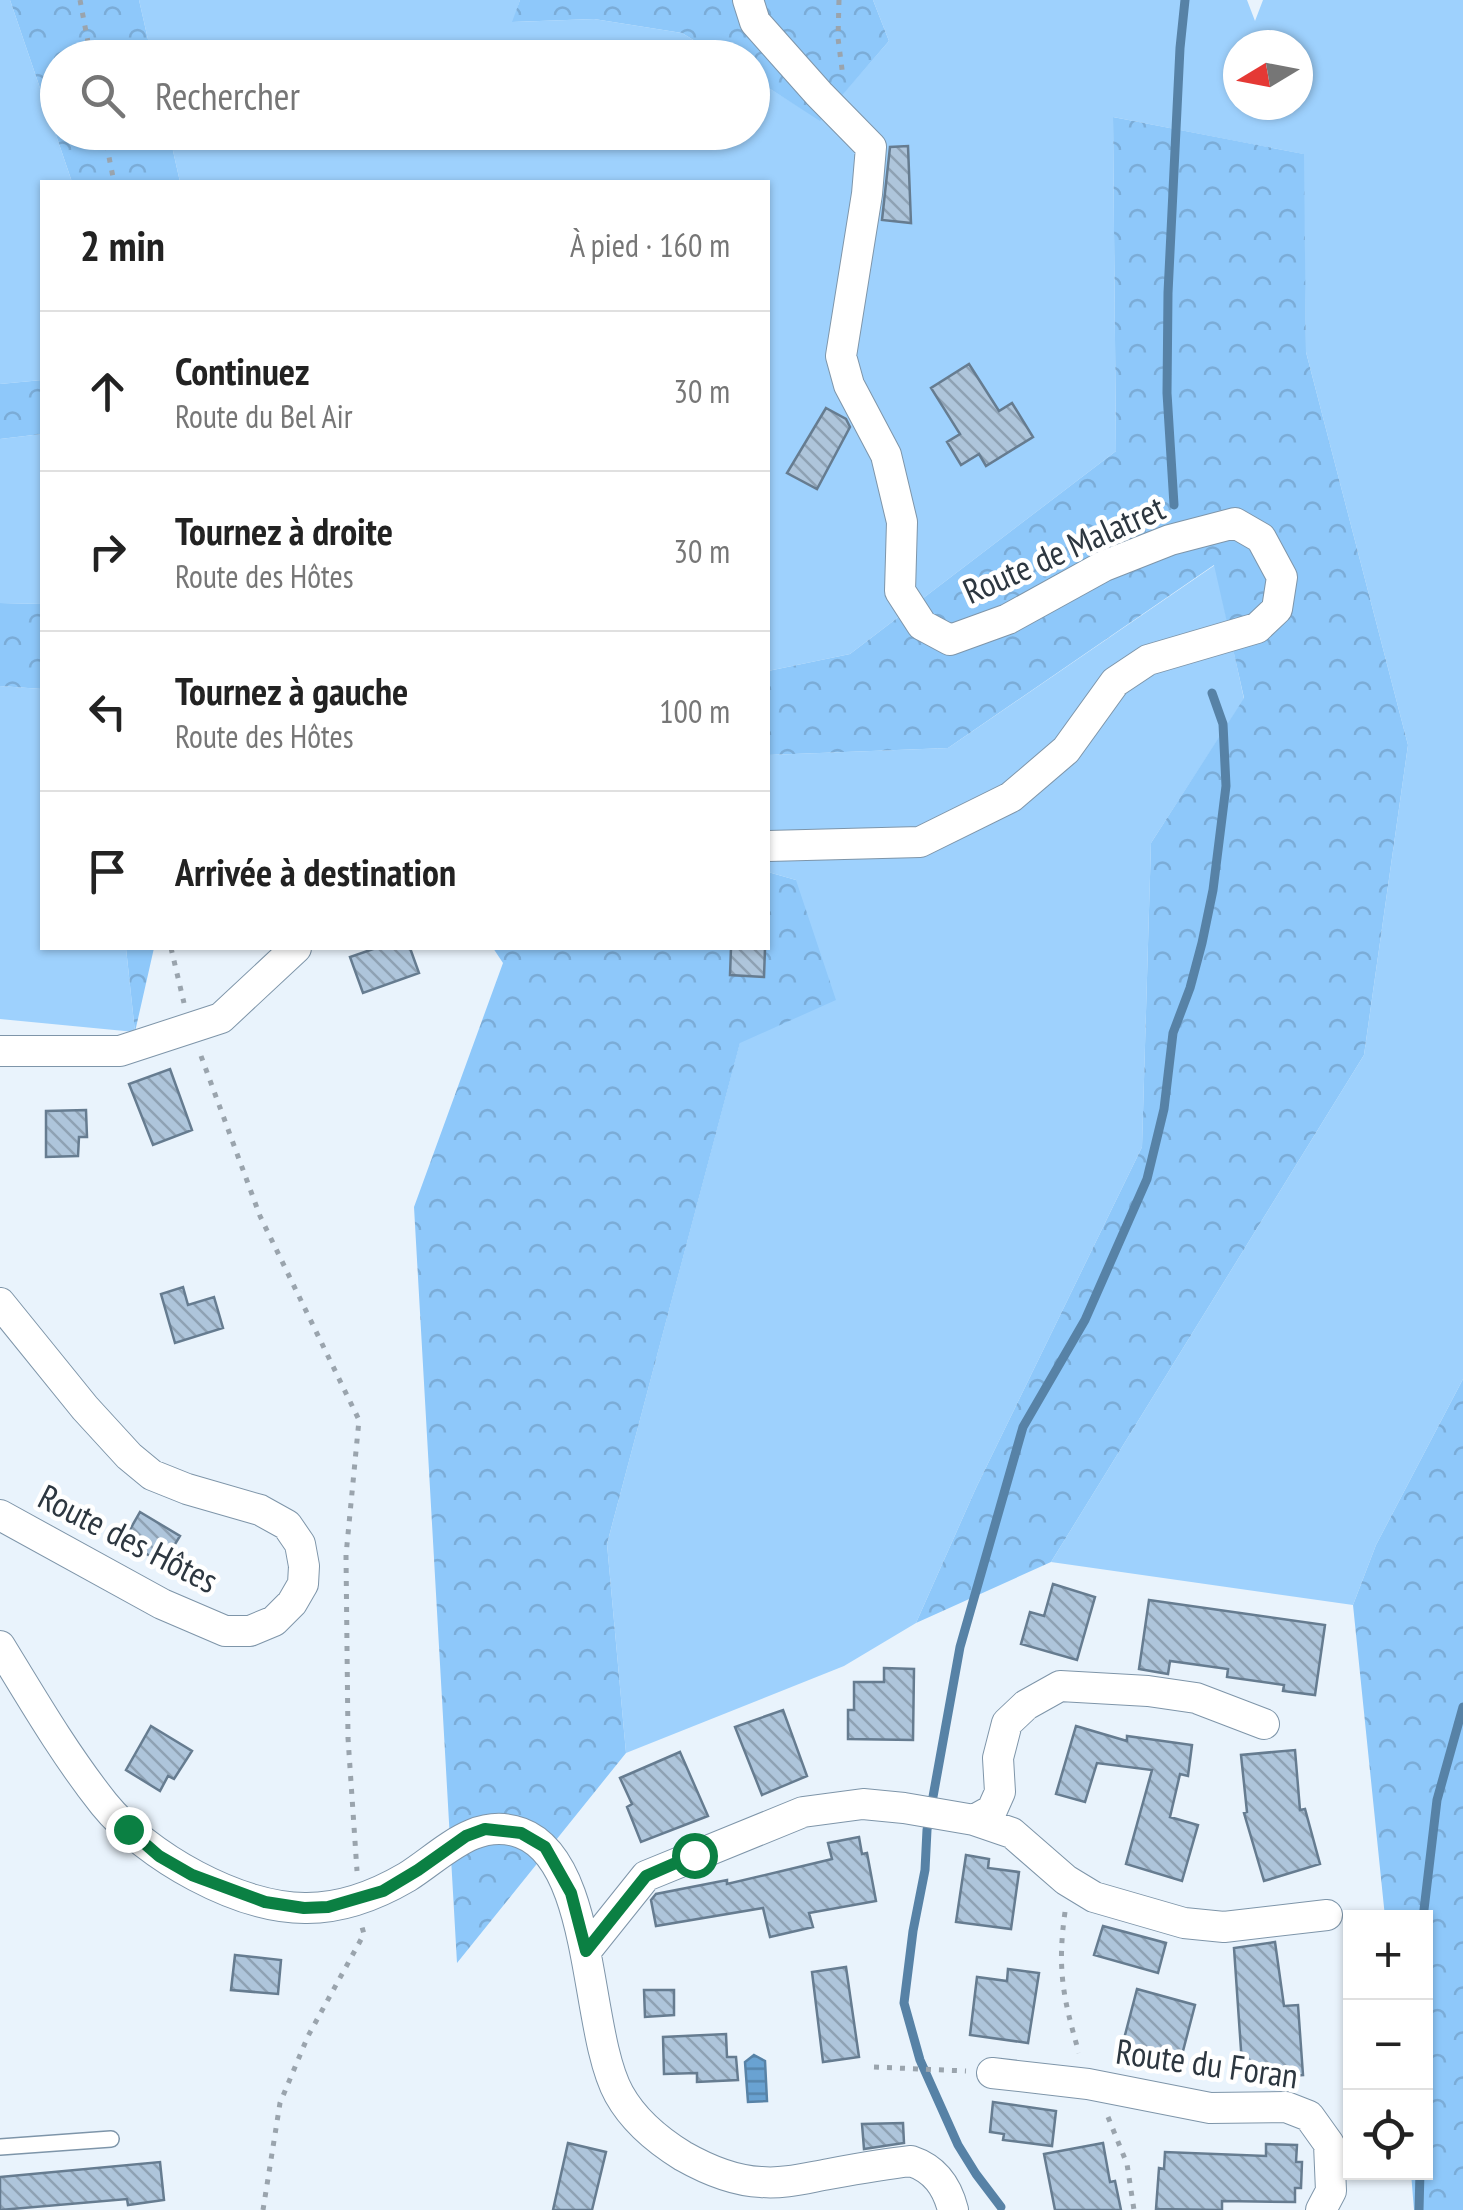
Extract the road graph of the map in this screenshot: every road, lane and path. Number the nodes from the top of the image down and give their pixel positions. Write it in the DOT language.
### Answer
graph roads {
  1 [pos="80,0"];
  2 [pos="748,0"];
  3 [pos="838,0"];
  4 [pos="87,40"];
  5 [pos="849,124"];
  6 [pos="108,150"];
  7 [pos="114,180"];
  8 [pos="770,846"];
  9 [pos="170,950"];
  10 [pos="294,950"];
  11 [pos="191,1028"];
  12 [pos="0,1050"];
  13 [pos="0,1303"];
  14 [pos="0,1515"];
  15 [pos="0,1646"];
  16 [pos="1264,1724"];
  17 [pos="961,1817"];
  18 [pos="1066,1880"];
  19 [pos="1326,1915"];
  20 [pos="586,1951"];
  21 [pos="874,2067"];
  22 [pos="980,2072"];
  23 [pos="1088,2084"];
  24 [pos="111,2139"];
  25 [pos="0,2147"];
  26 [pos="953,2210"];
  27 [pos="1134,2210"];
  28 [pos="1321,2210"];
  1 -- 4 [label="path"];
  2 -- 5 [label="street, Route de Malatret"];
  3 -- 5 [label="path"];
  5 -- 8 [label="street, Route de Malatret"];
  6 -- 7 [label="path"];
  9 -- 11 [label="path"];
  10 -- 11 [label="street"];
  11 -- 12 [label="street"];
  13 -- 14 [label="street, Route des Hôtes"];
  15 -- 20 [label="street"];
  16 -- 17 [label="street"];
  17 -- 18 [label="street"];
  17 -- 20 [label="street"];
  18 -- 19 [label="street"];
  18 -- 23 [label="path"];
  20 -- 26 [label="street"];
  21 -- 22 [label="path"];
  22 -- 23 [label="street, Route du Foran"];
  23 -- 27 [label="path"];
  23 -- 28 [label="street, Route du Foran"];
  24 -- 25 [label="lane"];
}
